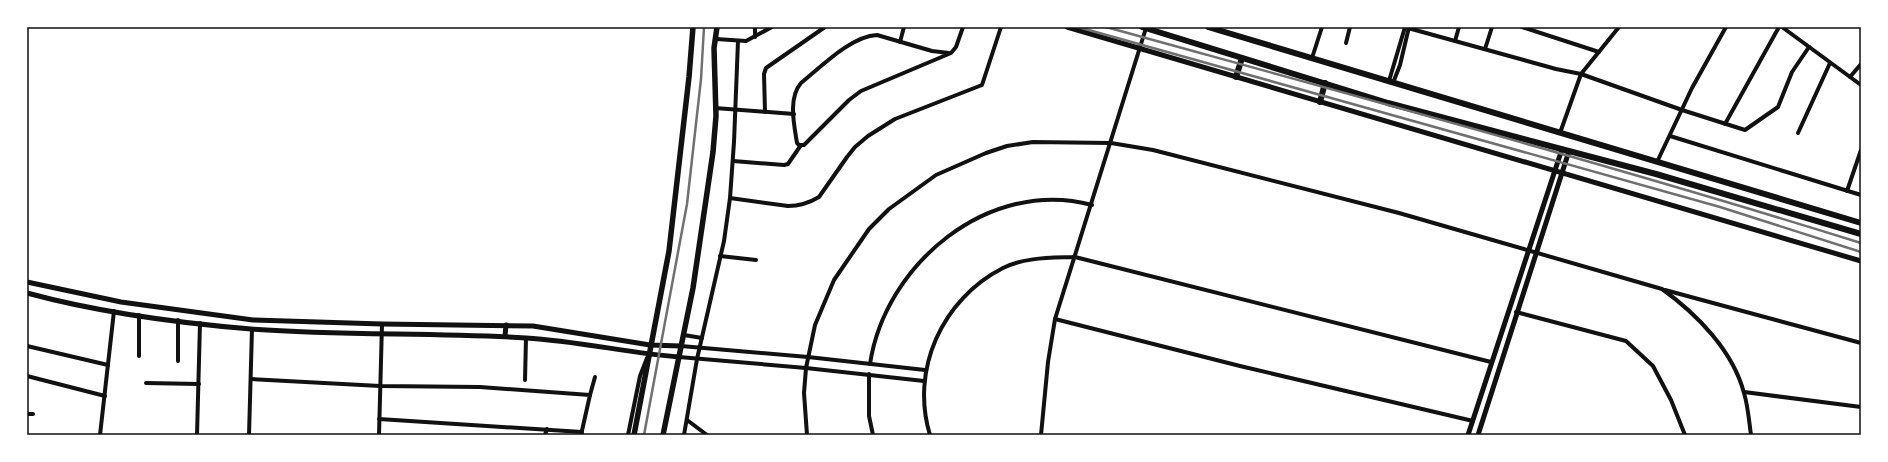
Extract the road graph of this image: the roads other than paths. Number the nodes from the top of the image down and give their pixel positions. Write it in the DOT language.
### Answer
graph roads {
  1 [pos="693,27"];
  2 [pos="717,27"];
  3 [pos="755,27"];
  4 [pos="772,27"];
  5 [pos="825,27"];
  6 [pos="904,27"];
  7 [pos="963,27"];
  8 [pos="1001,27"];
  9 [pos="1067,27"];
  10 [pos="1208,27"];
  11 [pos="1322,27"];
  12 [pos="1350,27"];
  13 [pos="1407,27"];
  14 [pos="1459,27"];
  15 [pos="1492,27"];
  16 [pos="1522,27"];
  17 [pos="1619,27"];
  18 [pos="1726,27"];
  19 [pos="1780,27"];
  20 [pos="1144,28"];
  21 [pos="1529,28"];
  22 [pos="1223,29"];
  23 [pos="755,37"];
  24 [pos="716,39"];
  25 [pos="738,41"];
  26 [pos="1455,41"];
  27 [pos="900,42"];
  28 [pos="1346,43"];
  29 [pos="1809,47"];
  30 [pos="1140,49"];
  31 [pos="1485,49"];
  32 [pos="1599,52"];
  33 [pos="949,53"];
  34 [pos="1242,58"];
  35 [pos="1312,58"];
  36 [pos="1830,63"];
  37 [pos="1861,64"];
  38 [pos="1581,74"];
  39 [pos="1236,77"];
  40 [pos="1850,78"];
  41 [pos="1391,82"];
  42 [pos="1325,84"];
  43 [pos="1861,85"];
  44 [pos="1320,102"];
  45 [pos="715,108"];
  46 [pos="734,109"];
  47 [pos="1682,110"];
  48 [pos="765,112"];
  49 [pos="794,114"];
  50 [pos="1725,124"];
  51 [pos="1560,132"];
  52 [pos="1798,133"];
  53 [pos="1670,136"];
  54 [pos="1111,143"];
  55 [pos="801,145"];
  56 [pos="1562,149"];
  57 [pos="1861,150"];
  58 [pos="1569,151"];
  59 [pos="733,161"];
  60 [pos="1657,162"];
  61 [pos="1555,170"];
  62 [pos="1562,172"];
  63 [pos="1847,191"];
  64 [pos="1861,195"];
  65 [pos="730,198"];
  66 [pos="1092,205"];
  67 [pos="1861,223"];
  68 [pos="1861,234"];
  69 [pos="1528,251"];
  70 [pos="1535,253"];
  71 [pos="720,256"];
  72 [pos="1075,257"];
  73 [pos="756,260"];
  74 [pos="1861,260"];
  75 [pos="27,282"];
  76 [pos="1662,289"];
  77 [pos="27,293"];
  78 [pos="114,311"];
  79 [pos="192,312"];
  80 [pos="1516,312"];
  81 [pos="139,315"];
  82 [pos="1055,319"];
  83 [pos="178,320"];
  84 [pos="253,320"];
  85 [pos="192,322"];
  86 [pos="200,323"];
  87 [pos="382,324"];
  88 [pos="506,325"];
  89 [pos="252,329"];
  90 [pos="382,334"];
  91 [pos="684,335"];
  92 [pos="505,336"];
  93 [pos="526,338"];
  94 [pos="702,338"];
  95 [pos="1861,343"];
  96 [pos="650,345"];
  97 [pos="27,346"];
  98 [pos="681,346"];
  99 [pos="700,347"];
  100 [pos="649,354"];
  101 [pos="139,356"];
  102 [pos="679,357"];
  103 [pos="808,357"];
  104 [pos="697,359"];
  105 [pos="178,361"];
  106 [pos="1491,362"];
  107 [pos="870,364"];
  108 [pos="108,365"];
  109 [pos="806,368"];
  110 [pos="925,370"];
  111 [pos="869,374"];
  112 [pos="27,376"];
  113 [pos="595,377"];
  114 [pos="251,379"];
  115 [pos="525,380"];
  116 [pos="924,381"];
  117 [pos="146,382"];
  118 [pos="199,384"];
  119 [pos="380,386"];
  120 [pos="1744,392"];
  121 [pos="590,395"];
  122 [pos="104,396"];
  123 [pos="1861,407"];
  124 [pos="27,414"];
  125 [pos="33,414"];
  126 [pos="379,419"];
  127 [pos="687,420"];
  128 [pos="1473,421"];
  129 [pos="547,429"];
  130 [pos="581,433"];
  131 [pos="100,435"];
  132 [pos="197,435"];
  133 [pos="249,435"];
  134 [pos="379,435"];
  135 [pos="545,435"];
  136 [pos="628,435"];
  137 [pos="634,435"];
  138 [pos="663,435"];
  139 [pos="684,435"];
  140 [pos="707,435"];
  141 [pos="807,435"];
  142 [pos="873,435"];
  143 [pos="930,435"];
  144 [pos="1041,435"];
  145 [pos="1468,435"];
  146 [pos="1478,435"];
  147 [pos="1685,435"];
  148 [pos="1751,435"];
  1 -- 96 [label="main road"];
  2 -- 24 [label="main road"];
  3 -- 23 [label="street"];
  4 -- 23 [label="street"];
  5 -- 48 [label="street"];
  6 -- 27 [label="street"];
  7 -- 33 [label="street"];
  8 -- 65 [label="street"];
  9 -- 30 [label="street"];
  10 -- 22 [label="main road"];
  11 -- 35 [label="street"];
  12 -- 28 [label="street"];
  13 -- 26 [label="street"];
  13 -- 41 [label="street"];
  14 -- 26 [label="street"];
  15 -- 31 [label="street"];
  16 -- 21 [label="street"];
  17 -- 32 [label="street"];
  18 -- 47 [label="street"];
  19 -- 29 [label="street"];
  19 -- 50 [label="street"];
  20 -- 30 [label="street"];
  20 -- 34 [label="main road"];
  21 -- 32 [label="street"];
  22 -- 35 [label="main road"];
  23 -- 25 [label="street"];
  24 -- 25 [label="street"];
  24 -- 45 [label="main road"];
  25 -- 46 [label="street"];
  26 -- 31 [label="street"];
  27 -- 33 [label="street"];
  27 -- 49 [label="street"];
  29 -- 36 [label="street"];
  29 -- 50 [label="street"];
  30 -- 39 [label="street"];
  30 -- 54 [label="street"];
  31 -- 38 [label="street"];
  32 -- 38 [label="street"];
  33 -- 55 [label="street"];
  34 -- 39 [label="main road"];
  34 -- 42 [label="main road"];
  35 -- 41 [label="main road"];
  36 -- 40 [label="street"];
  36 -- 52 [label="street"];
  37 -- 40 [label="street"];
  38 -- 47 [label="street"];
  38 -- 51 [label="street"];
  39 -- 44 [label="street"];
  40 -- 43 [label="street"];
  41 -- 51 [label="main road"];
  42 -- 44 [label="main road"];
  42 -- 56 [label="main road"];
  44 -- 61 [label="street"];
  45 -- 46 [label="street"];
  45 -- 91 [label="main road"];
  46 -- 48 [label="street"];
  46 -- 59 [label="street"];
  47 -- 50 [label="street"];
  47 -- 53 [label="street"];
  48 -- 49 [label="street"];
  49 -- 55 [label="street"];
  51 -- 60 [label="main road"];
  53 -- 60 [label="street"];
  53 -- 63 [label="street"];
  54 -- 66 [label="street"];
  54 -- 69 [label="street"];
  54 -- 103 [label="street"];
  55 -- 59 [label="street"];
  56 -- 58 [label="main road"];
  56 -- 61 [label="street"];
  57 -- 63 [label="street"];
  58 -- 62 [label="street"];
  58 -- 68 [label="main road"];
  59 -- 65 [label="street"];
  60 -- 67 [label="main road"];
  61 -- 62 [label="street"];
  61 -- 69 [label="street"];
  62 -- 70 [label="street"];
  62 -- 74 [label="street"];
  63 -- 64 [label="street"];
  65 -- 71 [label="street"];
  66 -- 72 [label="street"];
  66 -- 107 [label="street"];
  69 -- 70 [label="street"];
  69 -- 106 [label="street"];
  70 -- 76 [label="street"];
  70 -- 80 [label="street"];
  71 -- 73 [label="street"];
  71 -- 94 [label="street"];
  72 -- 82 [label="street"];
  72 -- 106 [label="street"];
  72 -- 110 [label="street"];
  75 -- 79 [label="street"];
  76 -- 95 [label="street"];
  76 -- 120 [label="street"];
  77 -- 78 [label="street"];
  78 -- 81 [label="street"];
  78 -- 108 [label="street"];
  79 -- 84 [label="street"];
  79 -- 85 [label="street"];
  80 -- 146 [label="street"];
  80 -- 147 [label="street"];
  81 -- 83 [label="street"];
  81 -- 101 [label="street"];
  82 -- 128 [label="street"];
  82 -- 144 [label="street"];
  83 -- 85 [label="street"];
  83 -- 105 [label="street"];
  84 -- 87 [label="street"];
  84 -- 89 [label="street"];
  85 -- 86 [label="street"];
  86 -- 89 [label="street"];
  86 -- 118 [label="street"];
  87 -- 88 [label="street"];
  87 -- 90 [label="street"];
  88 -- 92 [label="street"];
  88 -- 96 [label="street"];
  89 -- 90 [label="street"];
  89 -- 114 [label="street"];
  90 -- 92 [label="street"];
  90 -- 119 [label="street"];
  91 -- 94 [label="street"];
  91 -- 98 [label="main road"];
  92 -- 93 [label="street"];
  93 -- 100 [label="street"];
  93 -- 115 [label="street"];
  94 -- 99 [label="street"];
  96 -- 98 [label="street"];
  96 -- 100 [label="main road"];
  97 -- 108 [label="street"];
  98 -- 99 [label="street"];
  98 -- 102 [label="main road"];
  99 -- 103 [label="street"];
  99 -- 104 [label="street"];
  100 -- 102 [label="street"];
  100 -- 136 [label="street"];
  100 -- 137 [label="main road"];
  102 -- 104 [label="street"];
  102 -- 138 [label="main road"];
  103 -- 107 [label="street"];
  103 -- 109 [label="street"];
  104 -- 109 [label="street"];
  104 -- 127 [label="street"];
  106 -- 128 [label="street"];
  107 -- 110 [label="street"];
  108 -- 122 [label="street"];
  109 -- 111 [label="street"];
  109 -- 141 [label="street"];
  110 -- 116 [label="street"];
  111 -- 116 [label="street"];
  111 -- 142 [label="street"];
  112 -- 122 [label="street"];
  113 -- 121 [label="street"];
  114 -- 119 [label="street"];
  114 -- 133 [label="street"];
  116 -- 143 [label="street"];
  117 -- 118 [label="street"];
  118 -- 132 [label="street"];
  119 -- 121 [label="street"];
  119 -- 126 [label="street"];
  120 -- 123 [label="street"];
  120 -- 148 [label="street"];
  121 -- 130 [label="street"];
  122 -- 131 [label="street"];
  124 -- 125 [label="street"];
  126 -- 129 [label="street"];
  126 -- 134 [label="street"];
  127 -- 139 [label="street"];
  127 -- 140 [label="street"];
  128 -- 145 [label="street"];
  129 -- 130 [label="street"];
  129 -- 135 [label="street"];
}
